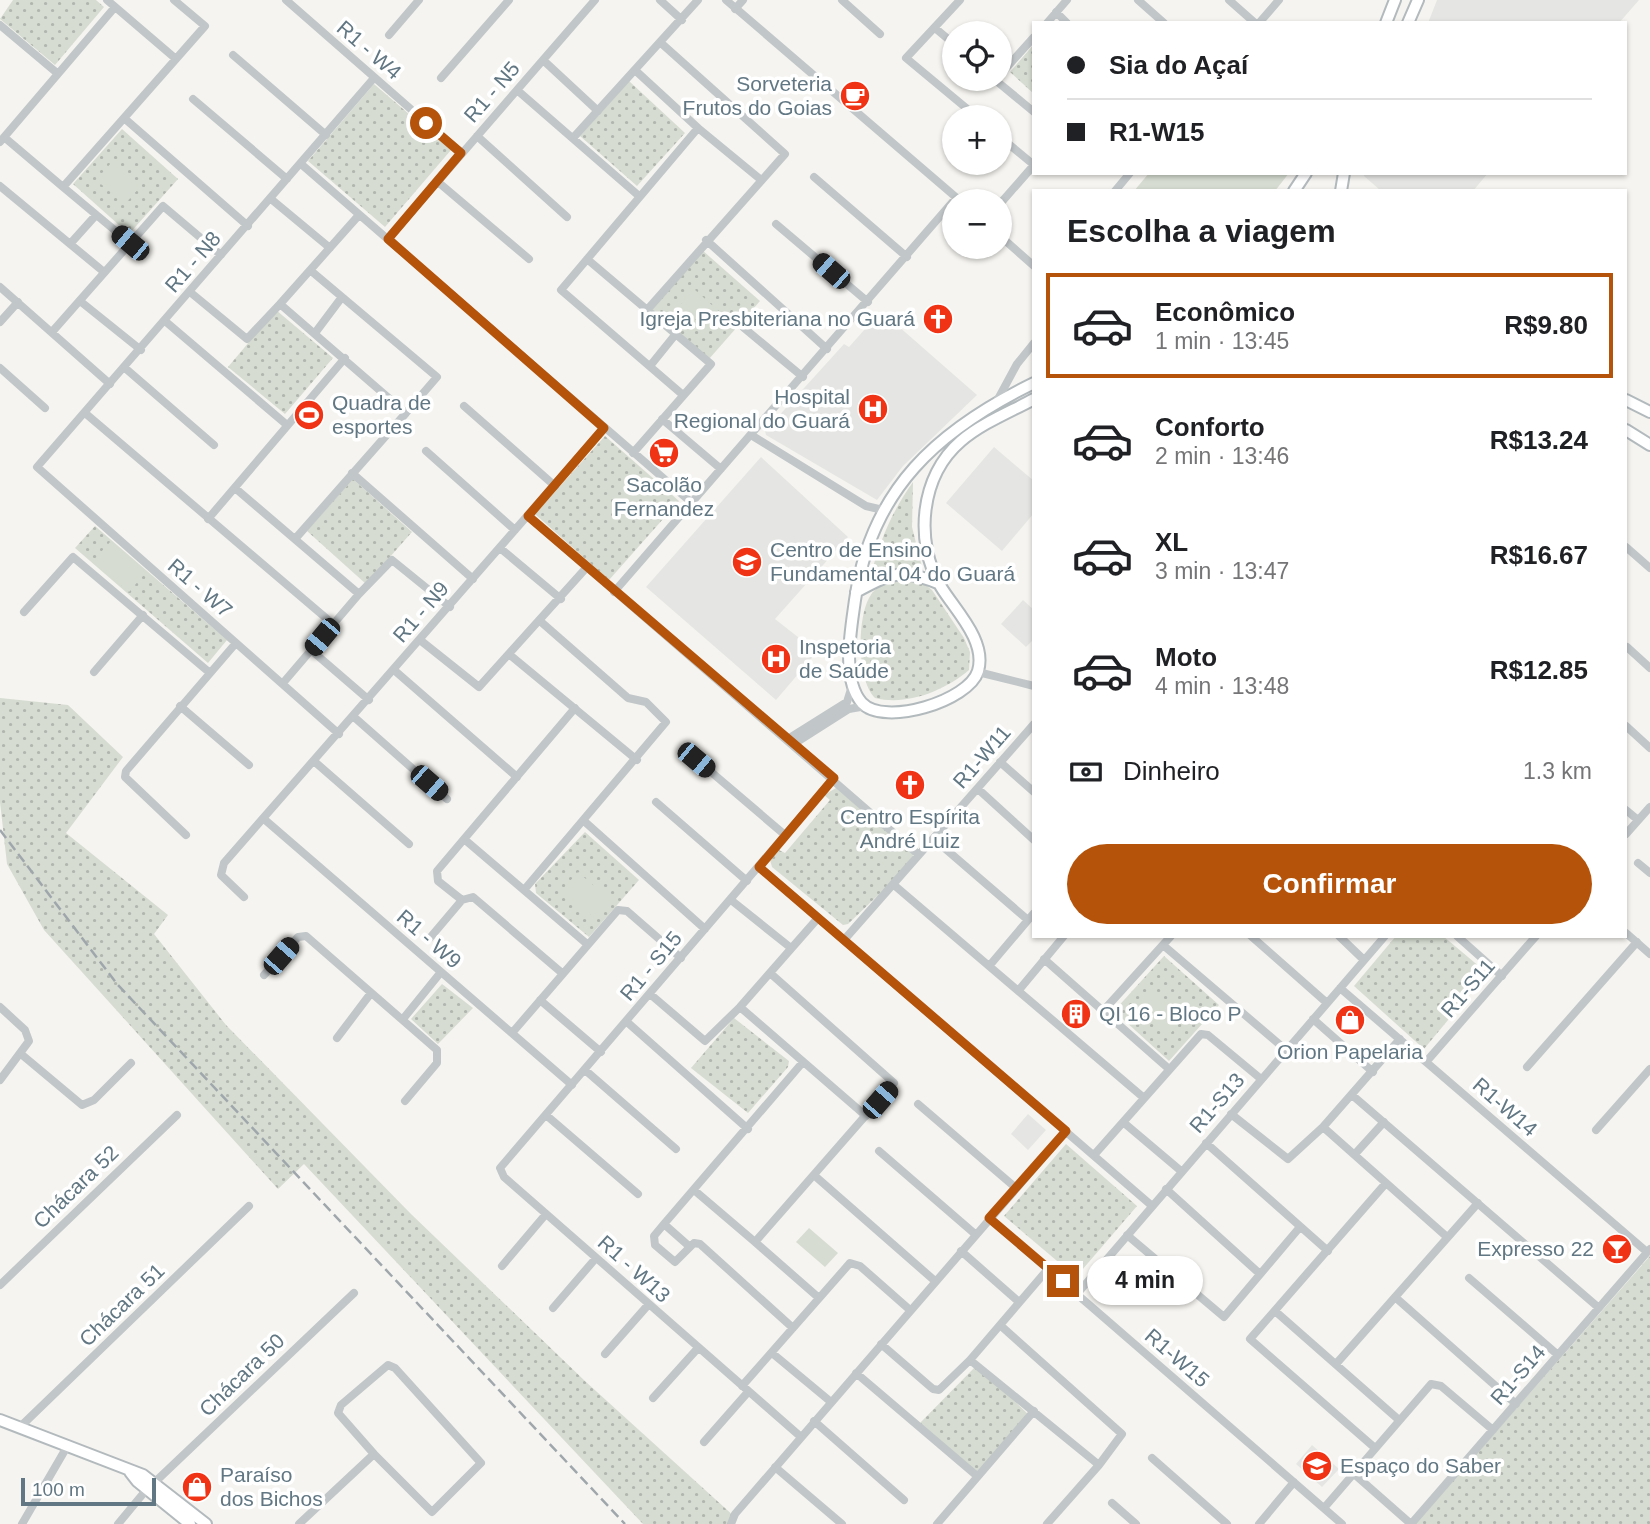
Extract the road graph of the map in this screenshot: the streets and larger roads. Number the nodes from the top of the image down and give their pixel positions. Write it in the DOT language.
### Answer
graph roads {
  1 [pos="107,0"];
  2 [pos="174,0"];
  3 [pos="286,0"];
  4 [pos="419,0"];
  5 [pos="509,0"];
  6 [pos="595,0"];
  7 [pos="660,0"];
  8 [pos="698,0"];
  9 [pos="726,0"];
  10 [pos="743,0"];
  11 [pos="842,0"];
  12 [pos="960,0"];
  13 [pos="1067,0"];
  14 [pos="1138,0"];
  15 [pos="1229,0"];
  16 [pos="1279,0"];
  17 [pos="1395,0"];
  18 [pos="1418,0"];
  19 [pos="115,7"];
  20 [pos="735,9"];
  21 [pos="1056,12"];
  22 [pos="682,20"];
  23 [pos="1049,21"];
  24 [pos="1066,21"];
  25 [pos="1162,21"];
  26 [pos="1255,21"];
  27 [pos="1259,21"];
  28 [pos="1386,21"];
  29 [pos="1409,21"];
  30 [pos="0,25"];
  31 [pos="935,28"];
  32 [pos="880,34"];
  33 [pos="942,34"];
  34 [pos="389,35"];
  35 [pos="1032,39"];
  36 [pos="661,43"];
  37 [pos="233,55"];
  38 [pos="176,59"];
  39 [pos="543,61"];
  40 [pos="1012,61"];
  41 [pos="636,71"];
  42 [pos="57,73"];
  43 [pos="374,78"];
  44 [pos="441,78"];
  45 [pos="517,90"];
  46 [pos="1010,91"];
  47 [pos="193,99"];
  48 [pos="963,105"];
  49 [pos="1032,110"];
  50 [pos="597,111"];
  51 [pos="124,118"];
  52 [pos="698,128"];
  53 [pos="326,135"];
  54 [pos="477,136"];
  55 [pos="573,138"];
  56 [pos="2,139"];
  57 [pos="1012,147"];
  58 [pos="461,153"];
  59 [pos="1032,163"];
  60 [pos="301,164"];
  61 [pos="1032,167"];
  62 [pos="1128,175"];
  63 [pos="1304,175"];
  64 [pos="814,177"];
  65 [pos="287,179"];
  66 [pos="760,179"];
  67 [pos="438,182"];
  68 [pos="0,186"];
  69 [pos="63,187"];
  70 [pos="945,189"];
  71 [pos="1117,189"];
  72 [pos="1289,189"];
  73 [pos="1012,190"];
  74 [pos="639,196"];
  75 [pos="271,199"];
  76 [pos="96,215"];
  77 [pos="359,215"];
  78 [pos="567,217"];
  79 [pos="942,218"];
  80 [pos="776,223"];
  81 [pos="248,226"];
  82 [pos="388,239"];
  83 [pos="706,240"];
  84 [pos="130,243"];
  85 [pos="70,244"];
  86 [pos="1012,247"];
  87 [pos="330,248"];
  88 [pos="221,255"];
  89 [pos="907,257"];
  90 [pos="529,259"];
  91 [pos="587,259"];
  92 [pos="1032,264"];
  93 [pos="310,270"];
  94 [pos="104,272"];
  95 [pos="0,287"];
  96 [pos="190,292"];
  97 [pos="342,297"];
  98 [pos="80,301"];
  99 [pos="18,302"];
  100 [pos="868,302"];
  101 [pos="280,304"];
  102 [pos="647,310"];
  103 [pos="165,321"];
  104 [pos="0,322"];
  105 [pos="744,328"];
  106 [pos="52,332"];
  107 [pos="315,333"];
  108 [pos="675,335"];
  109 [pos="1032,345"];
  110 [pos="827,349"];
  111 [pos="141,350"];
  112 [pos="345,358"];
  113 [pos="650,366"];
  114 [pos="0,368"];
  115 [pos="125,368"];
  116 [pos="803,377"];
  117 [pos="110,384"];
  118 [pos="1032,384"];
  119 [pos="683,395"];
  120 [pos="1032,400"];
  121 [pos="1627,400"];
  122 [pos="997,401"];
  123 [pos="464,406"];
  124 [pos="45,408"];
  125 [pos="1650,412"];
  126 [pos="85,413"];
  127 [pos="406,413"];
  128 [pos="662,419"];
  129 [pos="287,425"];
  130 [pos="604,428"];
  131 [pos="1627,431"];
  132 [pos="751,435"];
  133 [pos="1627,441"];
  134 [pos="1646,443"];
  135 [pos="214,445"];
  136 [pos="426,451"];
  137 [pos="633,453"];
  138 [pos="37,467"];
  139 [pos="721,469"];
  140 [pos="352,473"];
  141 [pos="555,486"];
  142 [pos="235,488"];
  143 [pos="692,503"];
  144 [pos="866,506"];
  145 [pos="883,510"];
  146 [pos="528,516"];
  147 [pos="208,519"];
  148 [pos="877,525"];
  149 [pos="516,530"];
  150 [pos="295,539"];
  151 [pos="500,548"];
  152 [pos="1627,548"];
  153 [pos="587,567"];
  154 [pos="1650,568"];
  155 [pos="473,579"];
  156 [pos="940,584"];
  157 [pos="614,592"];
  158 [pos="856,592"];
  159 [pos="359,594"];
  160 [pos="561,599"];
  161 [pos="450,607"];
  162 [pos="24,612"];
  163 [pos="143,615"];
  164 [pos="540,621"];
  165 [pos="333,624"];
  166 [pos="420,640"];
  167 [pos="236,643"];
  168 [pos="1627,647"];
  169 [pos="311,650"];
  170 [pos="510,655"];
  171 [pos="1650,668"];
  172 [pos="394,670"];
  173 [pos="94,672"];
  174 [pos="978,672"];
  175 [pos="209,673"];
  176 [pos="283,683"];
  177 [pos="852,685"];
  178 [pos="1032,686"];
  179 [pos="369,700"];
  180 [pos="180,706"];
  181 [pos="866,706"];
  182 [pos="575,708"];
  183 [pos="354,717"];
  184 [pos="1032,726"];
  185 [pos="1627,727"];
  186 [pos="339,734"];
  187 [pos="791,741"];
  188 [pos="1650,748"];
  189 [pos="637,760"];
  190 [pos="696,760"];
  191 [pos="314,762"];
  192 [pos="1000,762"];
  193 [pos="249,765"];
  194 [pos="517,777"];
  195 [pos="834,778"];
  196 [pos="978,789"];
  197 [pos="1032,790"];
  198 [pos="447,799"];
  199 [pos="656,802"];
  200 [pos="1650,807"];
  201 [pos="1627,811"];
  202 [pos="264,819"];
  203 [pos="1638,820"];
  204 [pos="584,821"];
  205 [pos="1627,833"];
  206 [pos="186,835"];
  207 [pos="785,835"];
  208 [pos="1032,838"];
  209 [pos="464,839"];
  210 [pos="934,839"];
  211 [pos="409,844"];
  212 [pos="919,855"];
  213 [pos="1638,863"];
  214 [pos="759,867"];
  215 [pos="1650,873"];
  216 [pos="747,881"];
  217 [pos="894,885"];
  218 [pos="524,890"];
  219 [pos="244,897"];
  220 [pos="462,900"];
  221 [pos="731,900"];
  222 [pos="1031,916"];
  223 [pos="818,918"];
  224 [pos="705,929"];
  225 [pos="1627,934"];
  226 [pos="1061,938"];
  227 [pos="1169,938"];
  228 [pos="1253,938"];
  229 [pos="1341,938"];
  230 [pos="1383,938"];
  231 [pos="1459,938"];
  232 [pos="1534,938"];
  233 [pos="429,939"];
  234 [pos="844,940"];
  235 [pos="1636,942"];
  236 [pos="587,944"];
  237 [pos="1163,945"];
  238 [pos="791,948"];
  239 [pos="1650,954"];
  240 [pos="681,958"];
  241 [pos="1044,959"];
  242 [pos="1364,960"];
  243 [pos="990,965"];
  244 [pos="441,972"];
  245 [pos="562,973"];
  246 [pos="770,973"];
  247 [pos="264,975"];
  248 [pos="1502,976"];
  249 [pos="1340,988"];
  250 [pos="1019,990"];
  251 [pos="371,993"];
  252 [pos="650,994"];
  253 [pos="540,999"];
  254 [pos="1327,1003"];
  255 [pos="0,1007"];
  256 [pos="740,1007"];
  257 [pos="1103,1011"];
  258 [pos="1313,1019"];
  259 [pos="403,1020"];
  260 [pos="627,1022"];
  261 [pos="512,1033"];
  262 [pos="337,1038"];
  263 [pos="1400,1039"];
  264 [pos="1286,1050"];
  265 [pos="601,1052"];
  266 [pos="21,1054"];
  267 [pos="803,1062"];
  268 [pos="1426,1062"];
  269 [pos="131,1063"];
  270 [pos="1527,1067"];
  271 [pos="1169,1069"];
  272 [pos="1650,1069"];
  273 [pos="584,1070"];
  274 [pos="1373,1072"];
  275 [pos="1261,1079"];
  276 [pos="0,1080"];
  277 [pos="572,1085"];
  278 [pos="1352,1095"];
  279 [pos="1144,1098"];
  280 [pos="405,1101"];
  281 [pos="918,1104"];
  282 [pos="1231,1114"];
  283 [pos="177,1115"];
  284 [pos="545,1115"];
  285 [pos="866,1116"];
  286 [pos="1123,1122"];
  287 [pos="1384,1122"];
  288 [pos="1323,1127"];
  289 [pos="748,1129"];
  290 [pos="1596,1130"];
  291 [pos="1066,1131"];
  292 [pos="1206,1143"];
  293 [pos="676,1149"];
  294 [pos="878,1151"];
  295 [pos="1355,1154"];
  296 [pos="1094,1155"];
  297 [pos="1181,1171"];
  298 [pos="815,1175"];
  299 [pos="504,1177"];
  300 [pos="1387,1183"];
  301 [pos="1016,1188"];
  302 [pos="1166,1189"];
  303 [pos="694,1190"];
  304 [pos="638,1194"];
  305 [pos="1478,1203"];
  306 [pos="1152,1205"];
  307 [pos="248,1206"];
  308 [pos="546,1214"];
  309 [pos="989,1218"];
  310 [pos="664,1224"];
  311 [pos="1300,1227"];
  312 [pos="975,1234"];
  313 [pos="1127,1235"];
  314 [pos="1447,1237"];
  315 [pos="755,1242"];
  316 [pos="690,1247"];
  317 [pos="1649,1250"];
  318 [pos="961,1251"];
  319 [pos="1328,1251"];
  320 [pos="596,1258"];
  321 [pos="502,1266"];
  322 [pos="1048,1269"];
  323 [pos="1260,1274"];
  324 [pos="1469,1278"];
  325 [pos="935,1281"];
  326 [pos="0,1284"];
  327 [pos="354,1293"];
  328 [pos="1077,1294"];
  329 [pos="1395,1297"];
  330 [pos="819,1298"];
  331 [pos="1019,1302"];
  332 [pos="648,1304"];
  333 [pos="553,1308"];
  334 [pos="1599,1308"];
  335 [pos="910,1310"];
  336 [pos="1275,1311"];
  337 [pos="1000,1325"];
  338 [pos="793,1328"];
  339 [pos="881,1344"];
  340 [pos="698,1348"];
  341 [pos="772,1353"];
  342 [pos="605,1354"];
  343 [pos="1558,1355"];
  344 [pos="970,1360"];
  345 [pos="1336,1364"];
  346 [pos="856,1373"];
  347 [pos="745,1389"];
  348 [pos="653,1398"];
  349 [pos="831,1402"];
  350 [pos="1516,1404"];
  351 [pos="1034,1411"];
  352 [pos="0,1420"];
  353 [pos="1399,1420"];
  354 [pos="814,1421"];
  355 [pos="19,1428"];
  356 [pos="1493,1430"];
  357 [pos="800,1437"];
  358 [pos="704,1442"];
  359 [pos="68,1445"];
  360 [pos="1375,1448"];
  361 [pos="374,1454"];
  362 [pos="1152,1458"];
  363 [pos="1099,1465"];
  364 [pos="775,1467"];
  365 [pos="1353,1473"];
  366 [pos="977,1476"];
  367 [pos="1294,1482"];
  368 [pos="151,1486"];
  369 [pos="904,1500"];
  370 [pos="1112,1503"];
  371 [pos="1324,1508"];
  372 [pos="22,1524"];
  373 [pos="118,1524"];
  374 [pos="190,1524"];
  375 [pos="206,1524"];
  376 [pos="299,1524"];
  377 [pos="731,1524"];
  378 [pos="842,1524"];
  379 [pos="937,1524"];
  380 [pos="1047,1524"];
  381 [pos="1136,1524"];
  382 [pos="1227,1524"];
  383 [pos="1259,1524"];
  384 [pos="1342,1524"];
  385 [pos="1411,1524"];
  1 -- 19 [label="street"];
  2 -- 38 [label="street"];
  3 -- 43 [label="street, R1 - W4"];
  4 -- 34 [label="street"];
  5 -- 44 [label="street"];
  6 -- 39 [label="street, R1 - N5"];
  7 -- 22 [label="street"];
  8 -- 22 [label="street"];
  9 -- 20 [label="street"];
  10 -- 20 [label="street"];
  11 -- 32 [label="street"];
  12 -- 31 [label="street"];
  13 -- 21 [label="street"];
  14 -- 25 [label="street"];
  15 -- 26 [label="street"];
  16 -- 27 [label="street"];
  17 -- 28 [label="street"];
  18 -- 29 [label="street"];
  19 -- 38 [label="street"];
  19 -- 42 [label="street"];
  20 -- 70 [label="street"];
  21 -- 23 [label="street"];
  21 -- 24 [label="street"];
  22 -- 36 [label="street"];
  30 -- 42 [label="street"];
  31 -- 33 [label="street"];
  31 -- 48 [label="street"];
  35 -- 40 [label="street"];
  36 -- 41 [label="street"];
  36 -- 66 [label="street"];
  37 -- 53 [label="street"];
  38 -- 51 [label="street"];
  39 -- 45 [label="street, R1 - N5"];
  39 -- 50 [label="street"];
  41 -- 50 [label="street"];
  41 -- 52 [label="street"];
  42 -- 56 [label="street"];
  43 -- 53 [label="street, R1 - N8"];
  43 -- 58 [label="street, R1 - W4"];
  45 -- 54 [label="street, R1 - N5"];
  45 -- 55 [label="street"];
  46 -- 49 [label="street"];
  47 -- 65 [label="street"];
  50 -- 55 [label="street"];
  51 -- 69 [label="street"];
  51 -- 81 [label="street"];
  52 -- 66 [label="street"];
  52 -- 74 [label="street"];
  53 -- 60 [label="street, R1 - N8"];
  54 -- 58 [label="street, R1 - N5"];
  54 -- 78 [label="street"];
  55 -- 74 [label="street"];
  56 -- 69 [label="street"];
  57 -- 59 [label="street"];
  58 -- 67 [label="street, R1 - N5"];
  60 -- 65 [label="street, R1 - N8"];
  60 -- 77 [label="street"];
  61 -- 73 [label="street"];
  62 -- 71 [label="street"];
  63 -- 72 [label="street"];
  64 -- 89 [label="street"];
  65 -- 75 [label="street, R1 - N8"];
  66 -- 83 [label="street"];
  67 -- 82 [label="street, R1 - N5"];
  67 -- 90 [label="street"];
  68 -- 85 [label="street"];
  69 -- 76 [label="street"];
  74 -- 91 [label="street"];
  75 -- 81 [label="street, R1 - N8"];
  75 -- 87 [label="street"];
  76 -- 84 [label="street"];
  76 -- 85 [label="street"];
  77 -- 82 [label="street"];
  77 -- 87 [label="street"];
  79 -- 89 [label="street"];
  80 -- 100 [label="street"];
  81 -- 88 [label="street, R1 - N8"];
  82 -- 130 [label="street"];
  83 -- 102 [label="street"];
  83 -- 110 [label="street"];
  84 -- 88 [label="street"];
  84 -- 94 [label="street"];
  85 -- 94 [label="street"];
  86 -- 92 [label="street"];
  87 -- 93 [label="street"];
  88 -- 96 [label="street, R1 - N8"];
  89 -- 100 [label="street"];
  91 -- 102 [label="street"];
  91 -- 113 [label="street"];
  93 -- 97 [label="street"];
  93 -- 101 [label="street"];
  94 -- 98 [label="street"];
  95 -- 99 [label="street"];
  96 -- 101 [label="street"];
  96 -- 103 [label="street, R1 - N8"];
  97 -- 107 [label="street"];
  97 -- 127 [label="street"];
  98 -- 106 [label="street"];
  98 -- 111 [label="street"];
  99 -- 104 [label="street"];
  99 -- 106 [label="street"];
  100 -- 110 [label="street"];
  101 -- 107 [label="street"];
  102 -- 108 [label="street"];
  103 -- 111 [label="street, R1 - N8"];
  103 -- 129 [label="street"];
  105 -- 116 [label="street"];
  106 -- 117 [label="street"];
  107 -- 112 [label="street"];
  108 -- 113 [label="street"];
  108 -- 119 [label="street"];
  109 -- 122 [label="street"];
  110 -- 116 [label="street"];
  111 -- 115 [label="street, R1 - N8"];
  112 -- 127 [label="street"];
  112 -- 129 [label="street"];
  113 -- 119 [label="street"];
  114 -- 124 [label="street"];
  115 -- 117 [label="street, R1 - N8"];
  115 -- 135 [label="street"];
  116 -- 132 [label="street"];
  117 -- 126 [label="street, R1 - N8"];
  118 -- 122 [label="street"];
  119 -- 128 [label="street"];
  120 -- 156 [label="street"];
  121 -- 125 [label="street"];
  122 -- 145 [label="street"];
  123 -- 141 [label="street"];
  126 -- 138 [label="street, R1 - N8"];
  126 -- 147 [label="street"];
  127 -- 140 [label="street"];
  128 -- 137 [label="street"];
  128 -- 139 [label="street"];
  129 -- 142 [label="street"];
  130 -- 137 [label="street"];
  130 -- 141 [label="street, R1 - N9"];
  131 -- 134 [label="street"];
  132 -- 139 [label="street"];
  132 -- 144 [label="street"];
  133 -- 134 [label="street"];
  136 -- 149 [label="street"];
  137 -- 143 [label="street"];
  138 -- 167 [label="street, R1 - W7"];
  139 -- 143 [label="street"];
  140 -- 150 [label="street"];
  140 -- 155 [label="street"];
  141 -- 146 [label="street, R1 - N9"];
  142 -- 147 [label="street"];
  142 -- 150 [label="street"];
  143 -- 157 [label="street"];
  144 -- 145 [label="street"];
  144 -- 148 [label="street"];
  145 -- 148 [label="street"];
  146 -- 149 [label="street, R1 - N9"];
  146 -- 153 [label="street"];
  147 -- 165 [label="street"];
  148 -- 158 [label="street"];
  149 -- 151 [label="street, R1 - N9"];
  150 -- 159 [label="street"];
  151 -- 155 [label="street, R1 - N9"];
  151 -- 160 [label="street"];
  152 -- 154 [label="street"];
  153 -- 157 [label="street"];
  153 -- 160 [label="street"];
  155 -- 161 [label="street, R1 - N9"];
  156 -- 158 [label="street"];
  156 -- 174 [label="street"];
  157 -- 187 [label="street"];
  158 -- 177 [label="street"];
  159 -- 161 [label="street"];
  159 -- 165 [label="street"];
  160 -- 164 [label="street"];
  161 -- 166 [label="street, R1 - N9"];
  162 -- 163 [label="street"];
  163 -- 173 [label="street"];
  163 -- 175 [label="street"];
  164 -- 170 [label="street"];
  164 -- 189 [label="street"];
  165 -- 169 [label="street"];
  166 -- 170 [label="street"];
  166 -- 172 [label="street, R1 - N9"];
  167 -- 175 [label="street"];
  167 -- 176 [label="street, R1 - W7"];
  168 -- 171 [label="street"];
  169 -- 176 [label="street"];
  169 -- 179 [label="street"];
  170 -- 182 [label="street"];
  172 -- 179 [label="street, R1 - N9"];
  172 -- 194 [label="street"];
  174 -- 178 [label="street"];
  174 -- 181 [label="street"];
  175 -- 180 [label="street"];
  176 -- 186 [label="street, R1 - W7"];
  177 -- 181 [label="street"];
  177 -- 187 [label="street"];
  179 -- 183 [label="street, R1 - N9"];
  180 -- 193 [label="street"];
  180 -- 206 [label="street"];
  181 -- 187 [label="street"];
  182 -- 189 [label="street"];
  182 -- 194 [label="street"];
  183 -- 186 [label="street, R1 - N9"];
  183 -- 198 [label="street"];
  184 -- 192 [label="street, R1-W11"];
  185 -- 188 [label="street"];
  186 -- 191 [label="street, R1 - N9"];
  187 -- 195 [label="street"];
  189 -- 204 [label="street"];
  190 -- 207 [label="street"];
  191 -- 202 [label="street, R1 - N9"];
  191 -- 211 [label="street"];
  192 -- 196 [label="street, R1-W11"];
  192 -- 197 [label="street"];
  194 -- 209 [label="street"];
  195 -- 207 [label="street, R1 - S15"];
  195 -- 212 [label="street"];
  196 -- 208 [label="street"];
  196 -- 210 [label="street, R1-W11"];
  199 -- 216 [label="street"];
  200 -- 203 [label="street"];
  201 -- 203 [label="street"];
  202 -- 219 [label="street, R1 - N9"];
  202 -- 244 [label="street, R1 - W9"];
  203 -- 205 [label="street"];
  204 -- 218 [label="street"];
  204 -- 224 [label="street"];
  207 -- 214 [label="street, R1 - S15"];
  209 -- 218 [label="street"];
  209 -- 220 [label="street"];
  210 -- 212 [label="street, R1-W11"];
  210 -- 222 [label="street"];
  212 -- 217 [label="street, R1-W11"];
  213 -- 215 [label="street"];
  214 -- 216 [label="street, R1 - S15"];
  214 -- 223 [label="street"];
  216 -- 221 [label="street, R1 - S15"];
  217 -- 234 [label="street, R1-W11"];
  217 -- 243 [label="street"];
  218 -- 236 [label="street"];
  220 -- 233 [label="street"];
  220 -- 245 [label="street"];
  221 -- 224 [label="street, R1 - S15"];
  221 -- 238 [label="street"];
  222 -- 243 [label="street"];
  223 -- 234 [label="street"];
  223 -- 238 [label="street"];
  224 -- 240 [label="street, R1 - S15"];
  225 -- 235 [label="street"];
  226 -- 241 [label="street"];
  227 -- 237 [label="street"];
  228 -- 254 [label="street"];
  229 -- 242 [label="street"];
  230 -- 242 [label="street, R1-S13"];
  231 -- 248 [label="street"];
  232 -- 248 [label="street, R1-S11"];
  234 -- 291 [label="street"];
  235 -- 239 [label="street"];
  235 -- 270 [label="street"];
  236 -- 240 [label="street"];
  236 -- 245 [label="street"];
  237 -- 257 [label="street"];
  237 -- 264 [label="street"];
  238 -- 246 [label="street"];
  240 -- 252 [label="street, R1 - S15"];
  241 -- 250 [label="street"];
  241 -- 257 [label="street"];
  242 -- 249 [label="street, R1-S13"];
  243 -- 250 [label="street"];
  244 -- 259 [label="street"];
  244 -- 261 [label="street, R1 - W9"];
  245 -- 253 [label="street"];
  246 -- 256 [label="street"];
  246 -- 285 [label="street"];
  247 -- 251 [label="street"];
  248 -- 268 [label="street, R1-S11"];
  249 -- 254 [label="street, R1-S13"];
  249 -- 263 [label="street, R1-W14"];
  250 -- 279 [label="street"];
  251 -- 259 [label="street"];
  251 -- 262 [label="street"];
  252 -- 256 [label="street"];
  252 -- 260 [label="street, R1 - S15"];
  253 -- 261 [label="street"];
  253 -- 265 [label="street"];
  254 -- 258 [label="street, R1-S13"];
  255 -- 266 [label="street"];
  256 -- 267 [label="street"];
  257 -- 271 [label="street"];
  258 -- 264 [label="street, R1-S13"];
  258 -- 274 [label="street"];
  259 -- 280 [label="street"];
  260 -- 265 [label="street, R1 - S15"];
  260 -- 289 [label="street"];
  261 -- 277 [label="street, R1 - W9"];
  263 -- 268 [label="street, R1-W14"];
  263 -- 274 [label="street"];
  264 -- 275 [label="street, R1-S13"];
  265 -- 273 [label="street, R1 - S15"];
  266 -- 269 [label="street"];
  266 -- 276 [label="street"];
  267 -- 285 [label="street"];
  267 -- 289 [label="street"];
  268 -- 317 [label="street, R1-W14"];
  271 -- 275 [label="street"];
  271 -- 279 [label="street"];
  272 -- 290 [label="street"];
  273 -- 277 [label="street, R1 - S15"];
  273 -- 293 [label="street"];
  274 -- 278 [label="street"];
  275 -- 282 [label="street, R1-S13"];
  277 -- 284 [label="street, R1 - S15"];
  278 -- 287 [label="street"];
  278 -- 288 [label="street"];
  279 -- 286 [label="street"];
  281 -- 301 [label="street"];
  282 -- 288 [label="street"];
  282 -- 292 [label="street, R1-S13"];
  283 -- 326 [label="street, Chácara 52"];
  284 -- 299 [label="street, R1 - S15"];
  284 -- 304 [label="street"];
  285 -- 298 [label="street"];
  286 -- 296 [label="street"];
  286 -- 297 [label="street"];
  287 -- 295 [label="street"];
  287 -- 305 [label="street"];
  288 -- 295 [label="street"];
  289 -- 303 [label="street"];
  291 -- 296 [label="street"];
  291 -- 301 [label="street"];
  292 -- 297 [label="street, R1-S13"];
  292 -- 311 [label="street"];
  294 -- 312 [label="street"];
  295 -- 300 [label="street"];
  296 -- 306 [label="street"];
  297 -- 302 [label="street, R1-S13"];
  298 -- 315 [label="street"];
  298 -- 325 [label="street"];
  299 -- 308 [label="street, R1 - W13"];
  300 -- 314 [label="street"];
  300 -- 319 [label="street"];
  301 -- 309 [label="street"];
  302 -- 306 [label="street, R1-S13"];
  302 -- 323 [label="street"];
  303 -- 310 [label="street"];
  303 -- 315 [label="street"];
  305 -- 314 [label="street"];
  305 -- 334 [label="street"];
  306 -- 313 [label="street, R1-S13"];
  307 -- 355 [label="street, Chácara 51"];
  308 -- 320 [label="street, R1 - W13"];
  308 -- 321 [label="street"];
  309 -- 312 [label="street"];
  309 -- 322 [label="street, R1-W15"];
  310 -- 316 [label="street"];
  310 -- 316 [label="street"];
  311 -- 319 [label="street"];
  311 -- 323 [label="street"];
  312 -- 318 [label="street"];
  313 -- 323 [label="street"];
  313 -- 328 [label="street, R1-S13"];
  314 -- 329 [label="street"];
  315 -- 330 [label="street"];
  316 -- 338 [label="street"];
  317 -- 334 [label="street, R1-S14"];
  318 -- 325 [label="street"];
  318 -- 331 [label="street"];
  319 -- 336 [label="street"];
  320 -- 332 [label="street, R1 - W13"];
  320 -- 333 [label="street"];
  322 -- 328 [label="street, R1-W15"];
  322 -- 331 [label="street"];
  324 -- 343 [label="street"];
  325 -- 335 [label="street"];
  327 -- 368 [label="street, Chácara 50"];
  328 -- 367 [label="street, R1-W15"];
  329 -- 345 [label="street"];
  329 -- 350 [label="street"];
  330 -- 335 [label="street"];
  330 -- 338 [label="street"];
  331 -- 337 [label="street"];
  332 -- 340 [label="street, R1 - W13"];
  332 -- 342 [label="street"];
  334 -- 343 [label="street, R1-S14"];
  335 -- 339 [label="street"];
  336 -- 345 [label="street"];
  336 -- 360 [label="street"];
  337 -- 344 [label="street"];
  337 -- 363 [label="street"];
  338 -- 341 [label="street"];
  339 -- 344 [label="street"];
  339 -- 346 [label="street"];
  340 -- 347 [label="street, R1 - W13"];
  340 -- 348 [label="street"];
  341 -- 347 [label="street"];
  341 -- 349 [label="street"];
  343 -- 350 [label="street, R1-S14"];
  344 -- 351 [label="street"];
  345 -- 353 [label="street"];
  346 -- 349 [label="street"];
  346 -- 366 [label="street"];
  347 -- 357 [label="street, R1 - W13"];
  347 -- 358 [label="street"];
  349 -- 354 [label="street"];
  350 -- 356 [label="street, R1-S14"];
  351 -- 363 [label="street"];
  351 -- 366 [label="street"];
  352 -- 355 [label="street"];
  353 -- 356 [label="street"];
  353 -- 360 [label="street"];
  354 -- 357 [label="street"];
  354 -- 369 [label="street"];
  355 -- 359 [label="street"];
  356 -- 385 [label="street, R1-S14"];
  357 -- 364 [label="street"];
  359 -- 368 [label="street"];
  359 -- 372 [label="street"];
  360 -- 365 [label="street"];
  361 -- 361 [label="street"];
  361 -- 376 [label="street"];
  362 -- 382 [label="street"];
  363 -- 380 [label="street"];
  364 -- 377 [label="street"];
  364 -- 378 [label="street"];
  365 -- 371 [label="street"];
  365 -- 385 [label="street"];
  366 -- 379 [label="street"];
  367 -- 371 [label="street, R1-W15"];
  367 -- 383 [label="street"];
  368 -- 373 [label="street, Chácara 50"];
  368 -- 374 [label="street"];
  368 -- 375 [label="street"];
  370 -- 381 [label="street"];
  371 -- 384 [label="street, R1-W15"];
}
